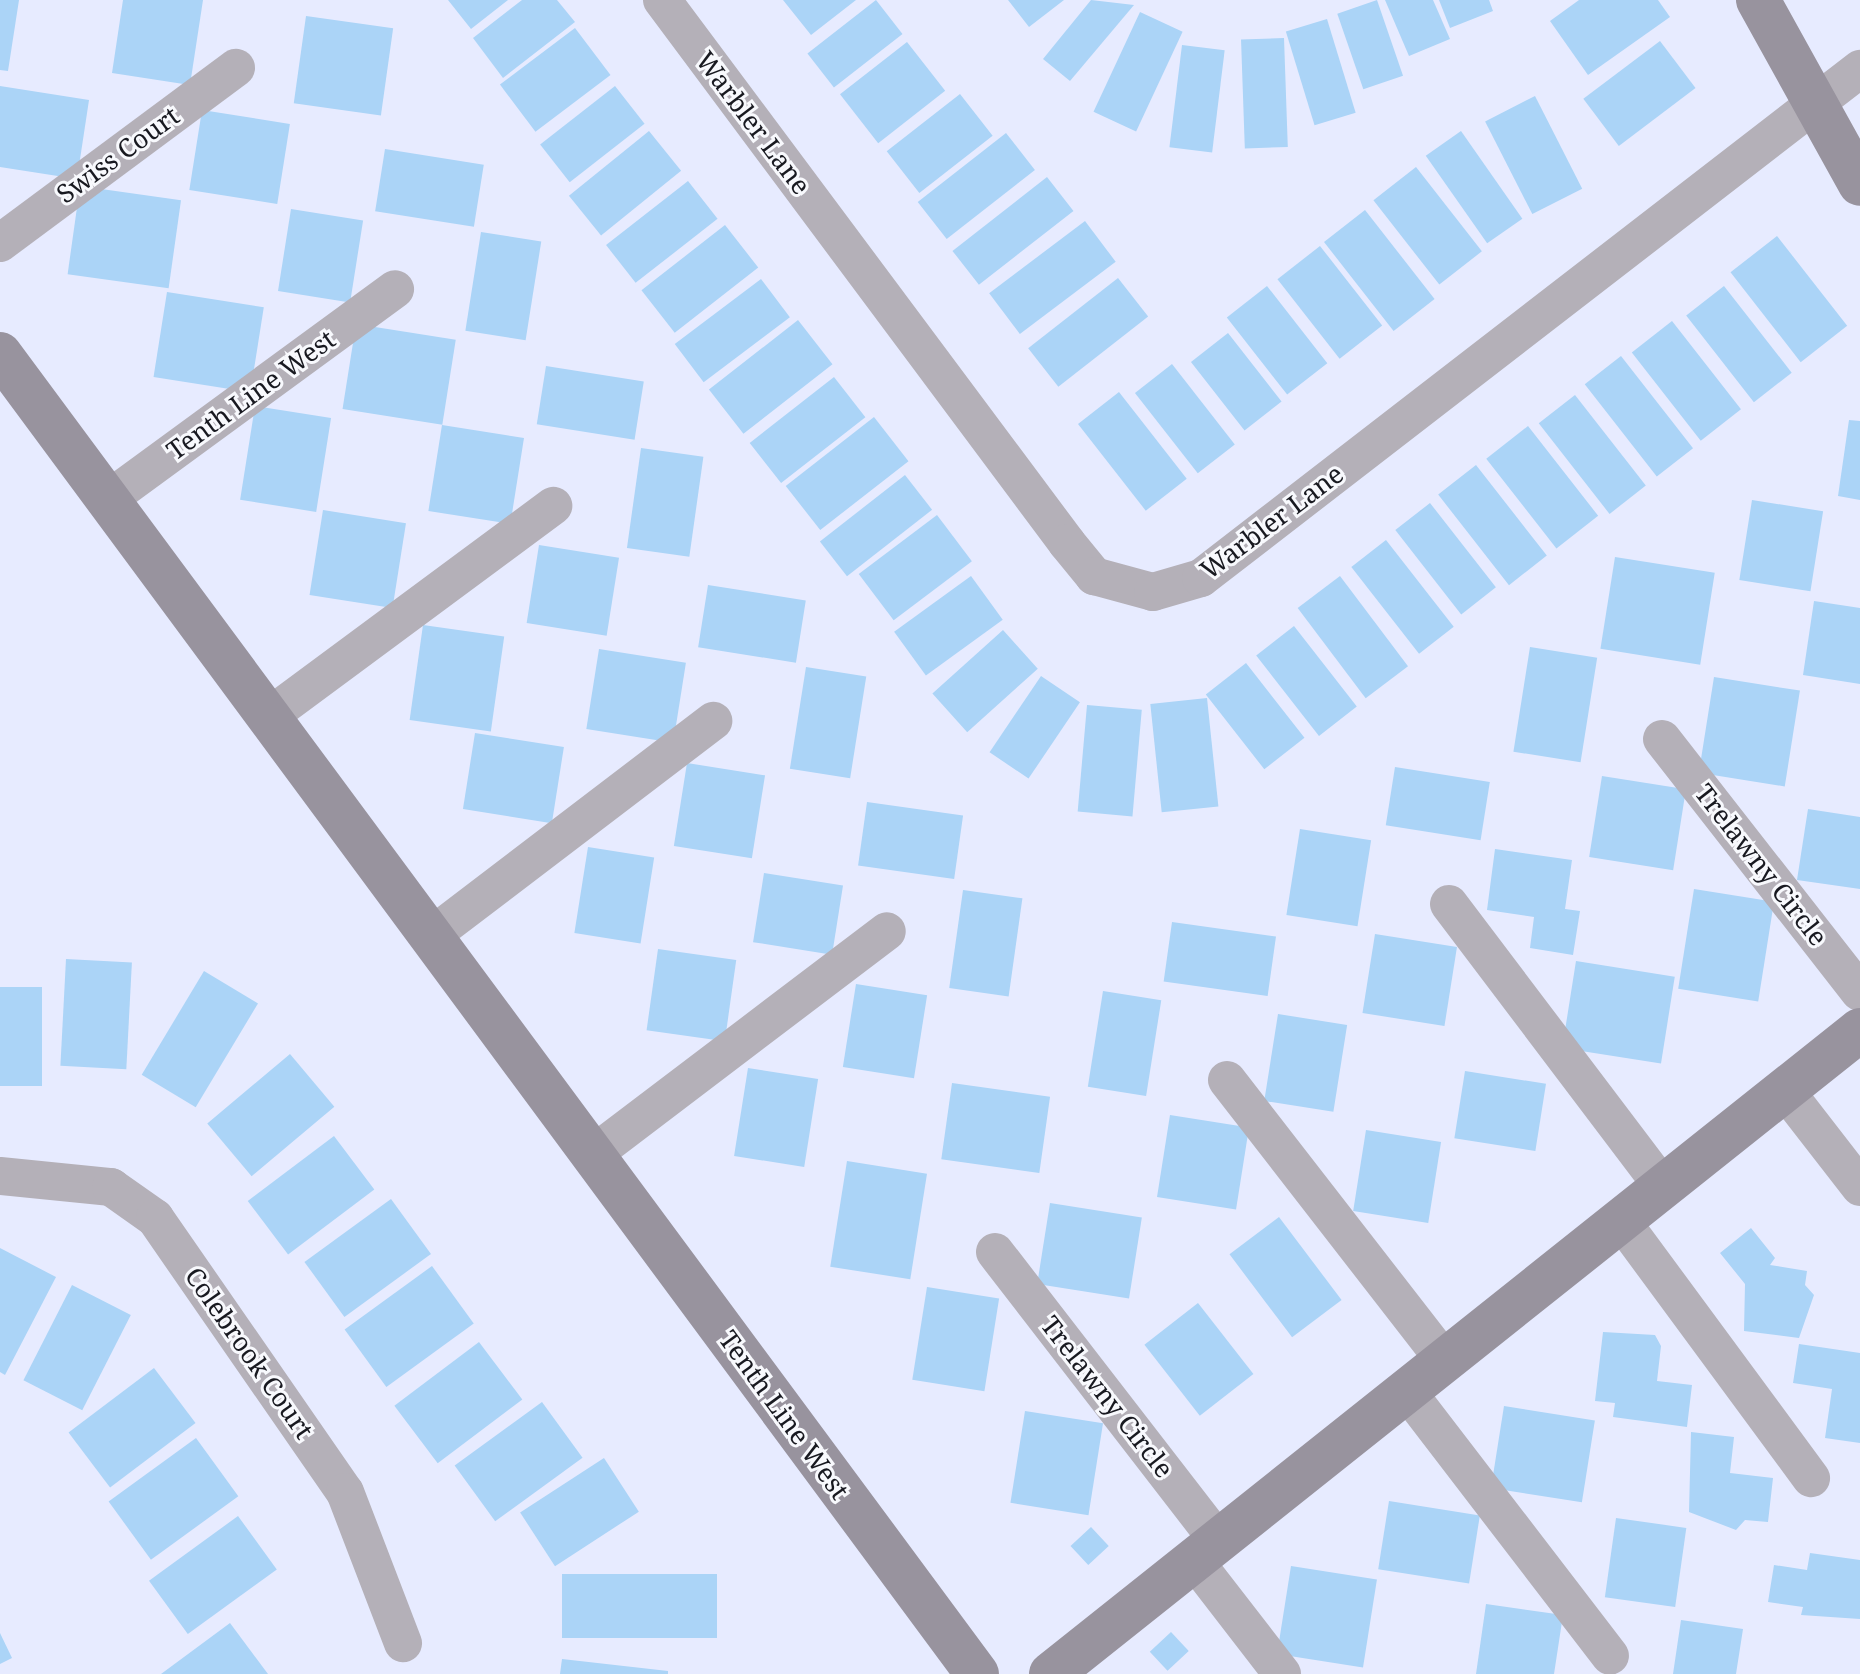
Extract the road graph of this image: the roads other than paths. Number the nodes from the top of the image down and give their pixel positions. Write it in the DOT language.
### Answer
graph roads {
  1 [pos="662,0"];
  2 [pos="1758,0"];
  3 [pos="236,68"];
  4 [pos="1860,69"];
  5 [pos="1811,107"];
  6 [pos="1860,184"];
  7 [pos="0,243"];
  8 [pos="395,289"];
  9 [pos="0,354"];
  10 [pos="107,500"];
  11 [pos="553,506"];
  12 [pos="268,717"];
  13 [pos="713,721"];
  14 [pos="1662,739"];
  15 [pos="1449,904"];
  16 [pos="887,931"];
  17 [pos="431,936"];
  18 [pos="1860,992"];
  19 [pos="1860,1030"];
  20 [pos="1227,1080"];
  21 [pos="1784,1089"];
  22 [pos="592,1155"];
  23 [pos="0,1176"];
  24 [pos="1662,1186"];
  25 [pos="1860,1187"];
  26 [pos="1620,1219"];
  27 [pos="995,1252"];
  28 [pos="1444,1360"];
  29 [pos="1406,1390"];
  30 [pos="1811,1478"];
  31 [pos="1206,1550"];
  32 [pos="403,1643"];
  33 [pos="1610,1656"];
  34 [pos="977,1674"];
  35 [pos="1051,1674"];
  36 [pos="1282,1674"];
  1 -- 5 [label="street, Warbler Lane"];
  2 -- 5 [label="street"];
  3 -- 7 [label="street, Swiss Court"];
  4 -- 5 [label="street, Warbler Lane"];
  5 -- 6 [label="street"];
  8 -- 10 [label="street, Tenth Line West"];
  9 -- 10 [label="street, Tenth Line West"];
  10 -- 12 [label="street, Tenth Line West"];
  11 -- 12 [label="street"];
  12 -- 17 [label="street, Tenth Line West"];
  13 -- 17 [label="street"];
  14 -- 18 [label="street, Trelawny Circle"];
  15 -- 24 [label="street"];
  16 -- 22 [label="street"];
  17 -- 22 [label="street, Tenth Line West"];
  19 -- 21 [label="street"];
  20 -- 28 [label="street"];
  21 -- 24 [label="street"];
  21 -- 25 [label="street"];
  22 -- 34 [label="street, Tenth Line West"];
  23 -- 32 [label="street, Colebrook Court"];
  24 -- 26 [label="street"];
  26 -- 28 [label="street"];
  26 -- 30 [label="street"];
  27 -- 31 [label="street, Trelawny Circle"];
  28 -- 29 [label="street"];
  29 -- 31 [label="street"];
  29 -- 33 [label="street"];
  31 -- 35 [label="street"];
  31 -- 36 [label="street, Trelawny Circle"];
}
